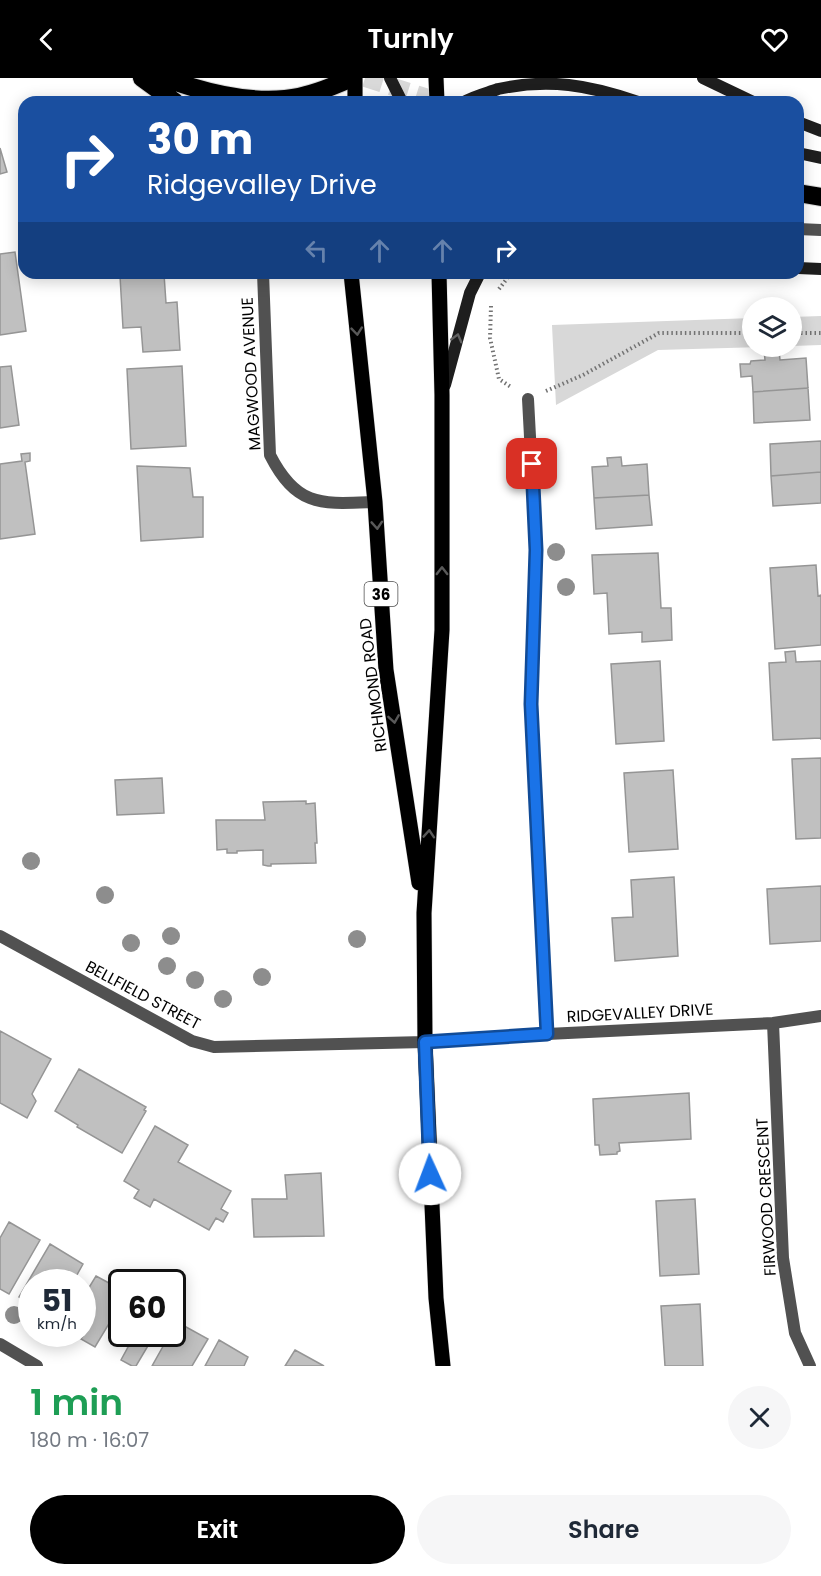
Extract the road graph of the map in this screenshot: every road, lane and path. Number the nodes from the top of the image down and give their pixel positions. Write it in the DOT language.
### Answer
graph roads {
  1 [pos="142,78"];
  2 [pos="165,78"];
  3 [pos="354,78"];
  4 [pos="390,78"];
  5 [pos="436,78"];
  6 [pos="703,78"];
  7 [pos="167,96"];
  8 [pos="234,96"];
  9 [pos="297,96"];
  10 [pos="355,96"];
  11 [pos="399,96"];
  12 [pos="437,96"];
  13 [pos="481,96"];
  14 [pos="620,96"];
  15 [pos="740,96"];
  16 [pos="804,124"];
  17 [pos="821,131"];
  18 [pos="804,154"];
  19 [pos="821,158"];
  20 [pos="804,194"];
  21 [pos="821,197"];
  22 [pos="804,229"];
  23 [pos="821,230"];
  24 [pos="804,268"];
  25 [pos="821,269"];
  26 [pos="263,279"];
  27 [pos="352,279"];
  28 [pos="439,279"];
  29 [pos="477,279"];
  30 [pos="507,279"];
  31 [pos="498,290"];
  32 [pos="492,298"];
  33 [pos="742,333"];
  34 [pos="802,333"];
  35 [pos="821,333"];
  36 [pos="442,394"];
  37 [pos="528,399"];
  38 [pos="375,502"];
  39 [pos="424,913"];
  40 [pos="0,936"];
  41 [pos="821,1016"];
  42 [pos="773,1023"];
  43 [pos="547,1034"];
  44 [pos="425,1042"];
  45 [pos="0,1344"];
  46 [pos="38,1366"];
  47 [pos="443,1366"];
  48 [pos="810,1366"];
  1 -- 7 [label="highway"];
  2 -- 8 [label="highway"];
  3 -- 9 [label="highway"];
  3 -- 10 [label="main road"];
  4 -- 11 [label="main road"];
  5 -- 12 [label="main road"];
  6 -- 15 [label="main road"];
  13 -- 14 [label="main road"];
  16 -- 17 [label="main road"];
  18 -- 19 [label="main road"];
  20 -- 21 [label="highway"];
  22 -- 23 [label="street"];
  24 -- 25 [label="main road"];
  26 -- 38 [label="street, MAGWOOD AVENUE"];
  27 -- 38 [label="main road, RICHMOND ROAD / 36, one-way"];
  28 -- 36 [label="main road, RICHMOND ROAD / 36"];
  36 -- 29 [label="main road, one-way"];
  30 -- 31 [label="path"];
  32 -- 37 [label="path"];
  33 -- 37 [label="path"];
  34 -- 35 [label="path"];
  39 -- 36 [label="main road, RICHMOND ROAD / 36, one-way"];
  37 -- 43 [label="street"];
  38 -- 39 [label="main road, RICHMOND ROAD / 36, one-way"];
  39 -- 44 [label="main road, RICHMOND ROAD / 36"];
  40 -- 44 [label="street, BELLFIELD STREET"];
  41 -- 42 [label="street, RIDGEVALLEY DRIVE"];
  42 -- 43 [label="street, RIDGEVALLEY DRIVE"];
  42 -- 48 [label="street, FIRWOOD CRESCENT"];
  43 -- 44 [label="street, RIDGEVALLEY DRIVE"];
  44 -- 47 [label="main road, RICHMOND ROAD / 36"];
  45 -- 46 [label="street"];
}
